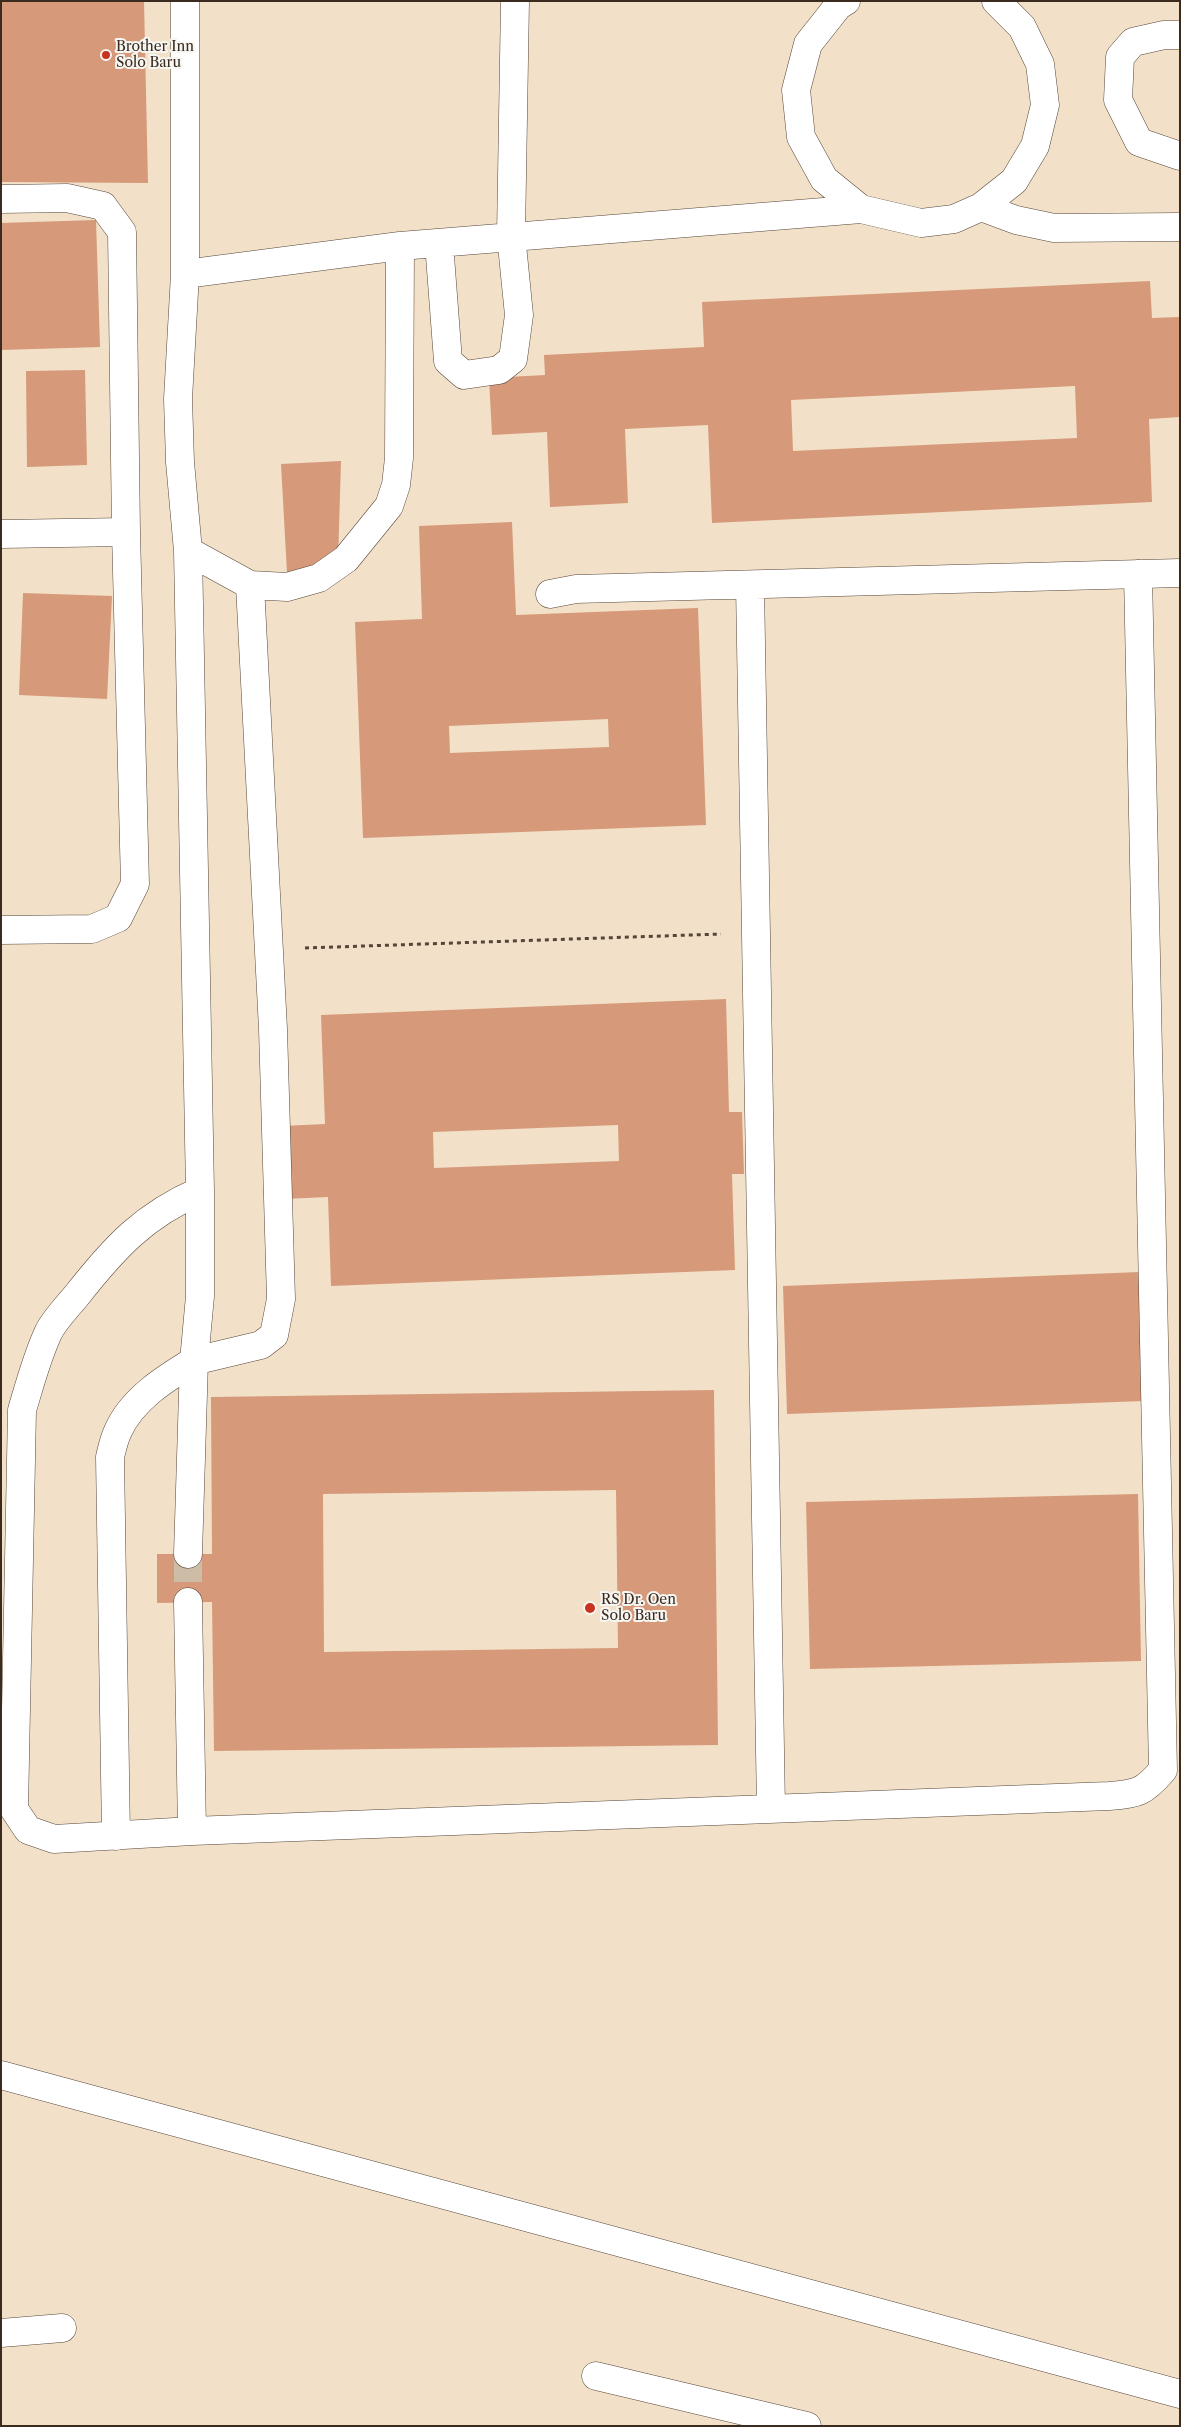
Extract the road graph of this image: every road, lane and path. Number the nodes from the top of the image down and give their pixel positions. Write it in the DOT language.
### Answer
graph roads {
  1 [pos="185,1"];
  2 [pos="515,1"];
  3 [pos="846,1"];
  4 [pos="996,1"];
  5 [pos="1180,35"];
  6 [pos="1180,156"];
  7 [pos="1,199"];
  8 [pos="981,207"];
  9 [pos="862,209"];
  10 [pos="1180,227"];
  11 [pos="511,236"];
  12 [pos="439,243"];
  13 [pos="400,246"];
  14 [pos="185,274"];
  15 [pos="126,532"];
  16 [pos="1,534"];
  17 [pos="188,551"];
  18 [pos="1180,573"];
  19 [pos="1138,574"];
  20 [pos="250,585"];
  21 [pos="750,585"];
  22 [pos="550,594"];
  23 [pos="1,930"];
  24 [pos="757,933"];
  25 [pos="269,949"];
  26 [pos="200,1191"];
  27 [pos="194,1361"];
  28 [pos="188,1554"];
  29 [pos="188,1602"];
  30 [pos="771,1808"];
  31 [pos="192,1831"];
  32 [pos="116,1836"];
  33 [pos="1,2075"];
  34 [pos="62,2328"];
  35 [pos="1,2333"];
  36 [pos="596,2376"];
  37 [pos="1180,2394"];
  38 [pos="807,2426"];
  1 -- 14 [label="street"];
  2 -- 11 [label="street"];
  3 -- 9 [label="street"];
  4 -- 8 [label="street"];
  5 -- 6 [label="street"];
  7 -- 15 [label="street"];
  8 -- 9 [label="street"];
  8 -- 10 [label="street"];
  9 -- 11 [label="street"];
  11 -- 12 [label="street"];
  11 -- 12 [label="street"];
  12 -- 13 [label="street"];
  13 -- 14 [label="street"];
  13 -- 20 [label="street"];
  14 -- 17 [label="street"];
  15 -- 16 [label="street"];
  15 -- 23 [label="street"];
  17 -- 20 [label="street"];
  17 -- 26 [label="street"];
  18 -- 19 [label="street"];
  19 -- 21 [label="street"];
  19 -- 30 [label="street"];
  20 -- 25 [label="street"];
  21 -- 22 [label="street"];
  21 -- 24 [label="street"];
  24 -- 25 [label="path"];
  24 -- 30 [label="street"];
  25 -- 27 [label="street"];
  26 -- 27 [label="street"];
  26 -- 32 [label="street"];
  27 -- 28 [label="street"];
  27 -- 32 [label="street"];
  29 -- 31 [label="street"];
  30 -- 31 [label="street"];
  31 -- 32 [label="street"];
  33 -- 37 [label="street"];
  34 -- 35 [label="street"];
  36 -- 38 [label="street"];
}
